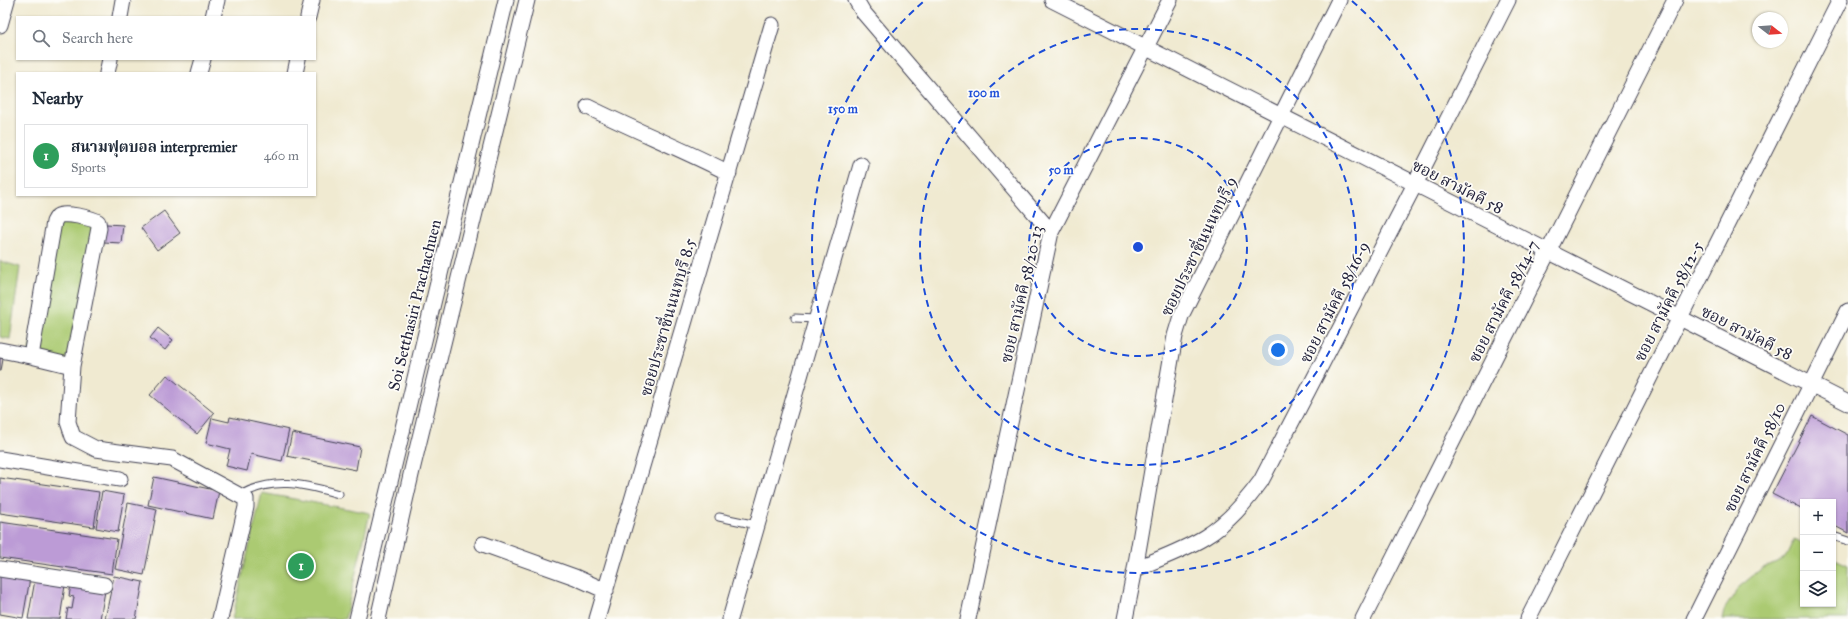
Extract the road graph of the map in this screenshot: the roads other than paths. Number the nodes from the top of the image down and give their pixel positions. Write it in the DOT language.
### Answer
graph roads {
  1 [pos="7,0"];
  2 [pos="123,0"];
  3 [pos="217,0"];
  4 [pos="312,0"];
  5 [pos="506,0"];
  6 [pos="526,0"];
  7 [pos="856,0"];
  8 [pos="1052,0"];
  9 [pos="1170,0"];
  10 [pos="1339,0"];
  11 [pos="1508,0"];
  12 [pos="1675,0"];
  13 [pos="1840,0"];
  14 [pos="121,16"];
  15 [pos="213,16"];
  16 [pos="308,16"];
  17 [pos="0,25"];
  18 [pos="772,25"];
  19 [pos="1146,48"];
  20 [pos="110,60"];
  21 [pos="203,60"];
  22 [pos="298,60"];
  23 [pos="107,72"];
  24 [pos="199,72"];
  25 [pos="295,72"];
  26 [pos="588,107"];
  27 [pos="1281,117"];
  28 [pos="860,165"];
  29 [pos="729,173"];
  30 [pos="1415,184"];
  31 [pos="1051,232"];
  32 [pos="1548,252"];
  33 [pos="1848,311"];
  34 [pos="795,318"];
  35 [pos="1679,318"];
  36 [pos="816,319"];
  37 [pos="0,350"];
  38 [pos="31,356"];
  39 [pos="72,366"];
  40 [pos="1810,384"];
  41 [pos="1848,403"];
  42 [pos="0,459"];
  43 [pos="120,479"];
  44 [pos="339,494"];
  45 [pos="240,495"];
  46 [pos="719,517"];
  47 [pos="757,525"];
  48 [pos="1836,537"];
  49 [pos="1848,541"];
  50 [pos="484,544"];
  51 [pos="0,569"];
  52 [pos="1135,569"];
  53 [pos="104,585"];
  54 [pos="606,591"];
  55 [pos="220,619"];
  56 [pos="357,619"];
  57 [pos="378,619"];
  58 [pos="597,619"];
  59 [pos="730,619"];
  60 [pos="968,619"];
  61 [pos="1125,619"];
  62 [pos="1363,619"];
  63 [pos="1528,619"];
  64 [pos="1694,619"];
  1 -- 17 [label="street"];
  2 -- 14 [label="street"];
  3 -- 15 [label="street"];
  4 -- 16 [label="street"];
  5 -- 56 [label="street, Soi Setthasiri Prachachuen"];
  6 -- 57 [label="street"];
  7 -- 31 [label="street"];
  8 -- 19 [label="street, ซอย สามัคคี 58"];
  9 -- 19 [label="street, ซอย สามัคคี 58/20-13"];
  10 -- 27 [label="street, ซอยประชาชื่นนนทบุรี 9"];
  11 -- 30 [label="street, ซอย สามัคคี 58/16-9"];
  12 -- 32 [label="street, ซอย สามัคคี 58/14-7"];
  13 -- 35 [label="street, ซอย สามัคคี 58/12-5"];
  18 -- 29 [label="street, ซอยประชาชื่นนนทบุรี 8.5"];
  19 -- 27 [label="street, ซอย สามัคคี 58"];
  19 -- 31 [label="street, ซอย สามัคคี 58/20-13"];
  20 -- 23 [label="street"];
  21 -- 24 [label="street"];
  22 -- 25 [label="street"];
  26 -- 29 [label="street"];
  27 -- 30 [label="street, ซอย สามัคคี 58"];
  27 -- 52 [label="street, ซอยประชาชื่นนนทบุรี 9"];
  28 -- 36 [label="street"];
  29 -- 54 [label="street, ซอยประชาชื่นนนทบุรี 8.5"];
  30 -- 32 [label="street, ซอย สามัคคี 58"];
  30 -- 52 [label="street, ซอย สามัคคี 58/16-9"];
  31 -- 60 [label="street, ซอย สามัคคี 58/20-13"];
  32 -- 35 [label="street, ซอย สามัคคี 58"];
  32 -- 62 [label="street, ซอย สามัคคี 58/14-7"];
  33 -- 40 [label="street, ซอย สามัคคี 58/10"];
  34 -- 36 [label="lane"];
  35 -- 40 [label="street, ซอย สามัคคี 58"];
  35 -- 63 [label="street, ซอย สามัคคี 58/12-5"];
  36 -- 47 [label="street"];
  37 -- 38 [label="street"];
  38 -- 39 [label="street"];
  38 -- 39 [label="street"];
  39 -- 45 [label="street"];
  40 -- 41 [label="street, ซอย สามัคคี 58"];
  40 -- 64 [label="street, ซอย สามัคคี 58/10"];
  42 -- 43 [label="street"];
  44 -- 45 [label="lane"];
  45 -- 55 [label="street"];
  46 -- 47 [label="lane"];
  47 -- 59 [label="street"];
  48 -- 49 [label="lane"];
  50 -- 54 [label="street"];
  51 -- 53 [label="street"];
  52 -- 61 [label="street, ซอยประชาชื่นนนทบุรี 9"];
  54 -- 58 [label="street, ซอยประชาชื่นนนทบุรี 8.5"];
}
